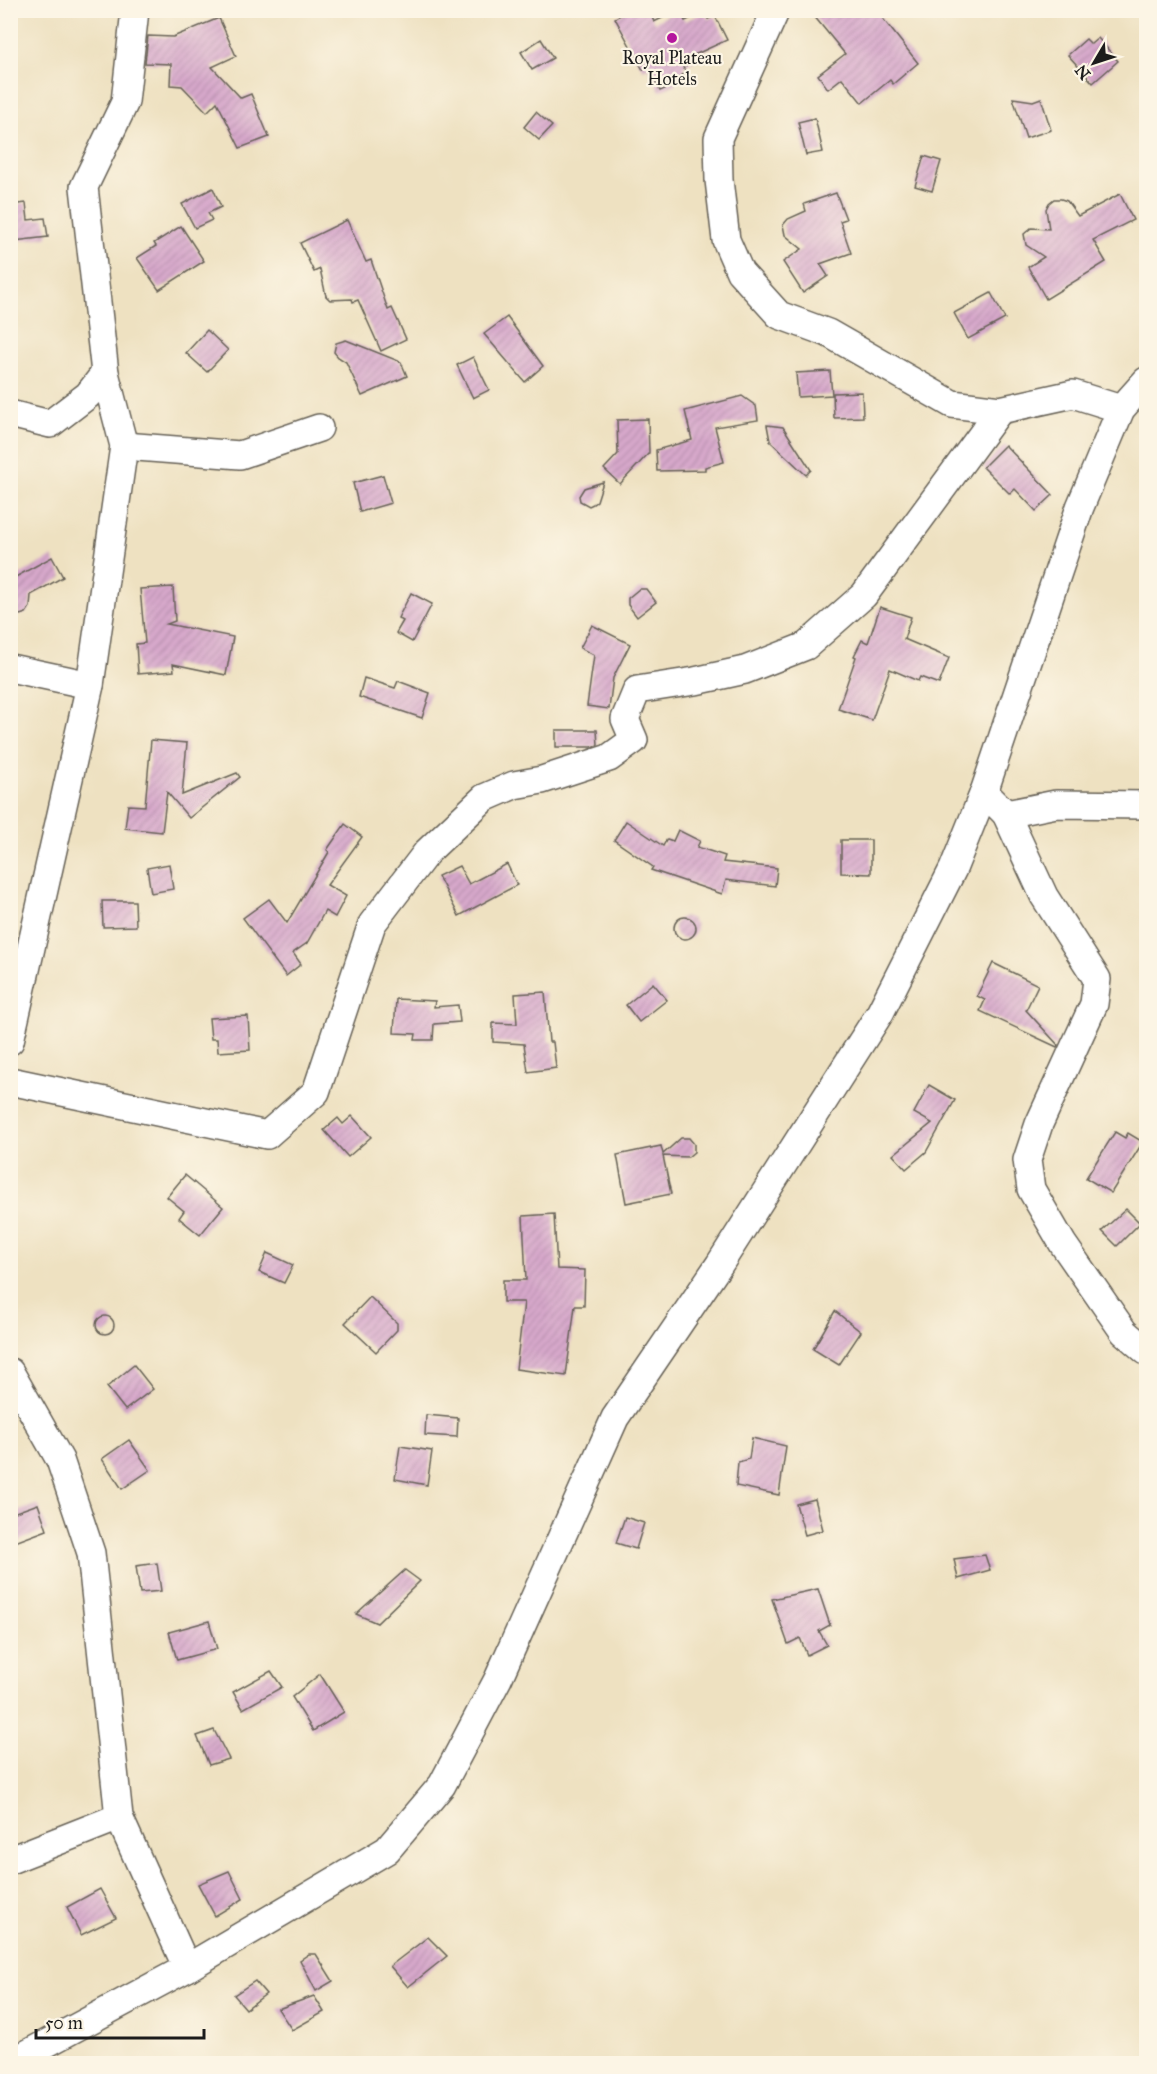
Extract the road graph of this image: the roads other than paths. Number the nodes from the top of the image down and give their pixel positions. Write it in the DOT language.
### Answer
graph roads {
  1 [pos="135,10"];
  2 [pos="776,10"];
  3 [pos="105,373"];
  4 [pos="1146,381"];
  5 [pos="1121,409"];
  6 [pos="1000,410"];
  7 [pos="10,414"];
  8 [pos="319,428"];
  9 [pos="124,447"];
  10 [pos="10,668"];
  11 [pos="90,685"];
  12 [pos="984,792"];
  13 [pos="1146,806"];
  14 [pos="1006,814"];
  15 [pos="10,1041"];
  16 [pos="10,1081"];
  17 [pos="1146,1351"];
  18 [pos="10,1372"];
  19 [pos="119,1817"];
  20 [pos="10,1860"];
  21 [pos="187,1968"];
  22 [pos="10,2062"];
  1 -- 3 [label="street"];
  2 -- 6 [label="street"];
  3 -- 7 [label="street"];
  3 -- 9 [label="street"];
  4 -- 5 [label="street"];
  5 -- 6 [label="street"];
  5 -- 12 [label="street"];
  6 -- 16 [label="street"];
  8 -- 9 [label="street"];
  9 -- 11 [label="street"];
  10 -- 11 [label="street"];
  11 -- 15 [label="street"];
  12 -- 14 [label="street"];
  12 -- 21 [label="street"];
  13 -- 14 [label="street"];
  14 -- 17 [label="street"];
  18 -- 19 [label="street"];
  19 -- 20 [label="street"];
  19 -- 21 [label="street"];
  21 -- 22 [label="street"];
}
